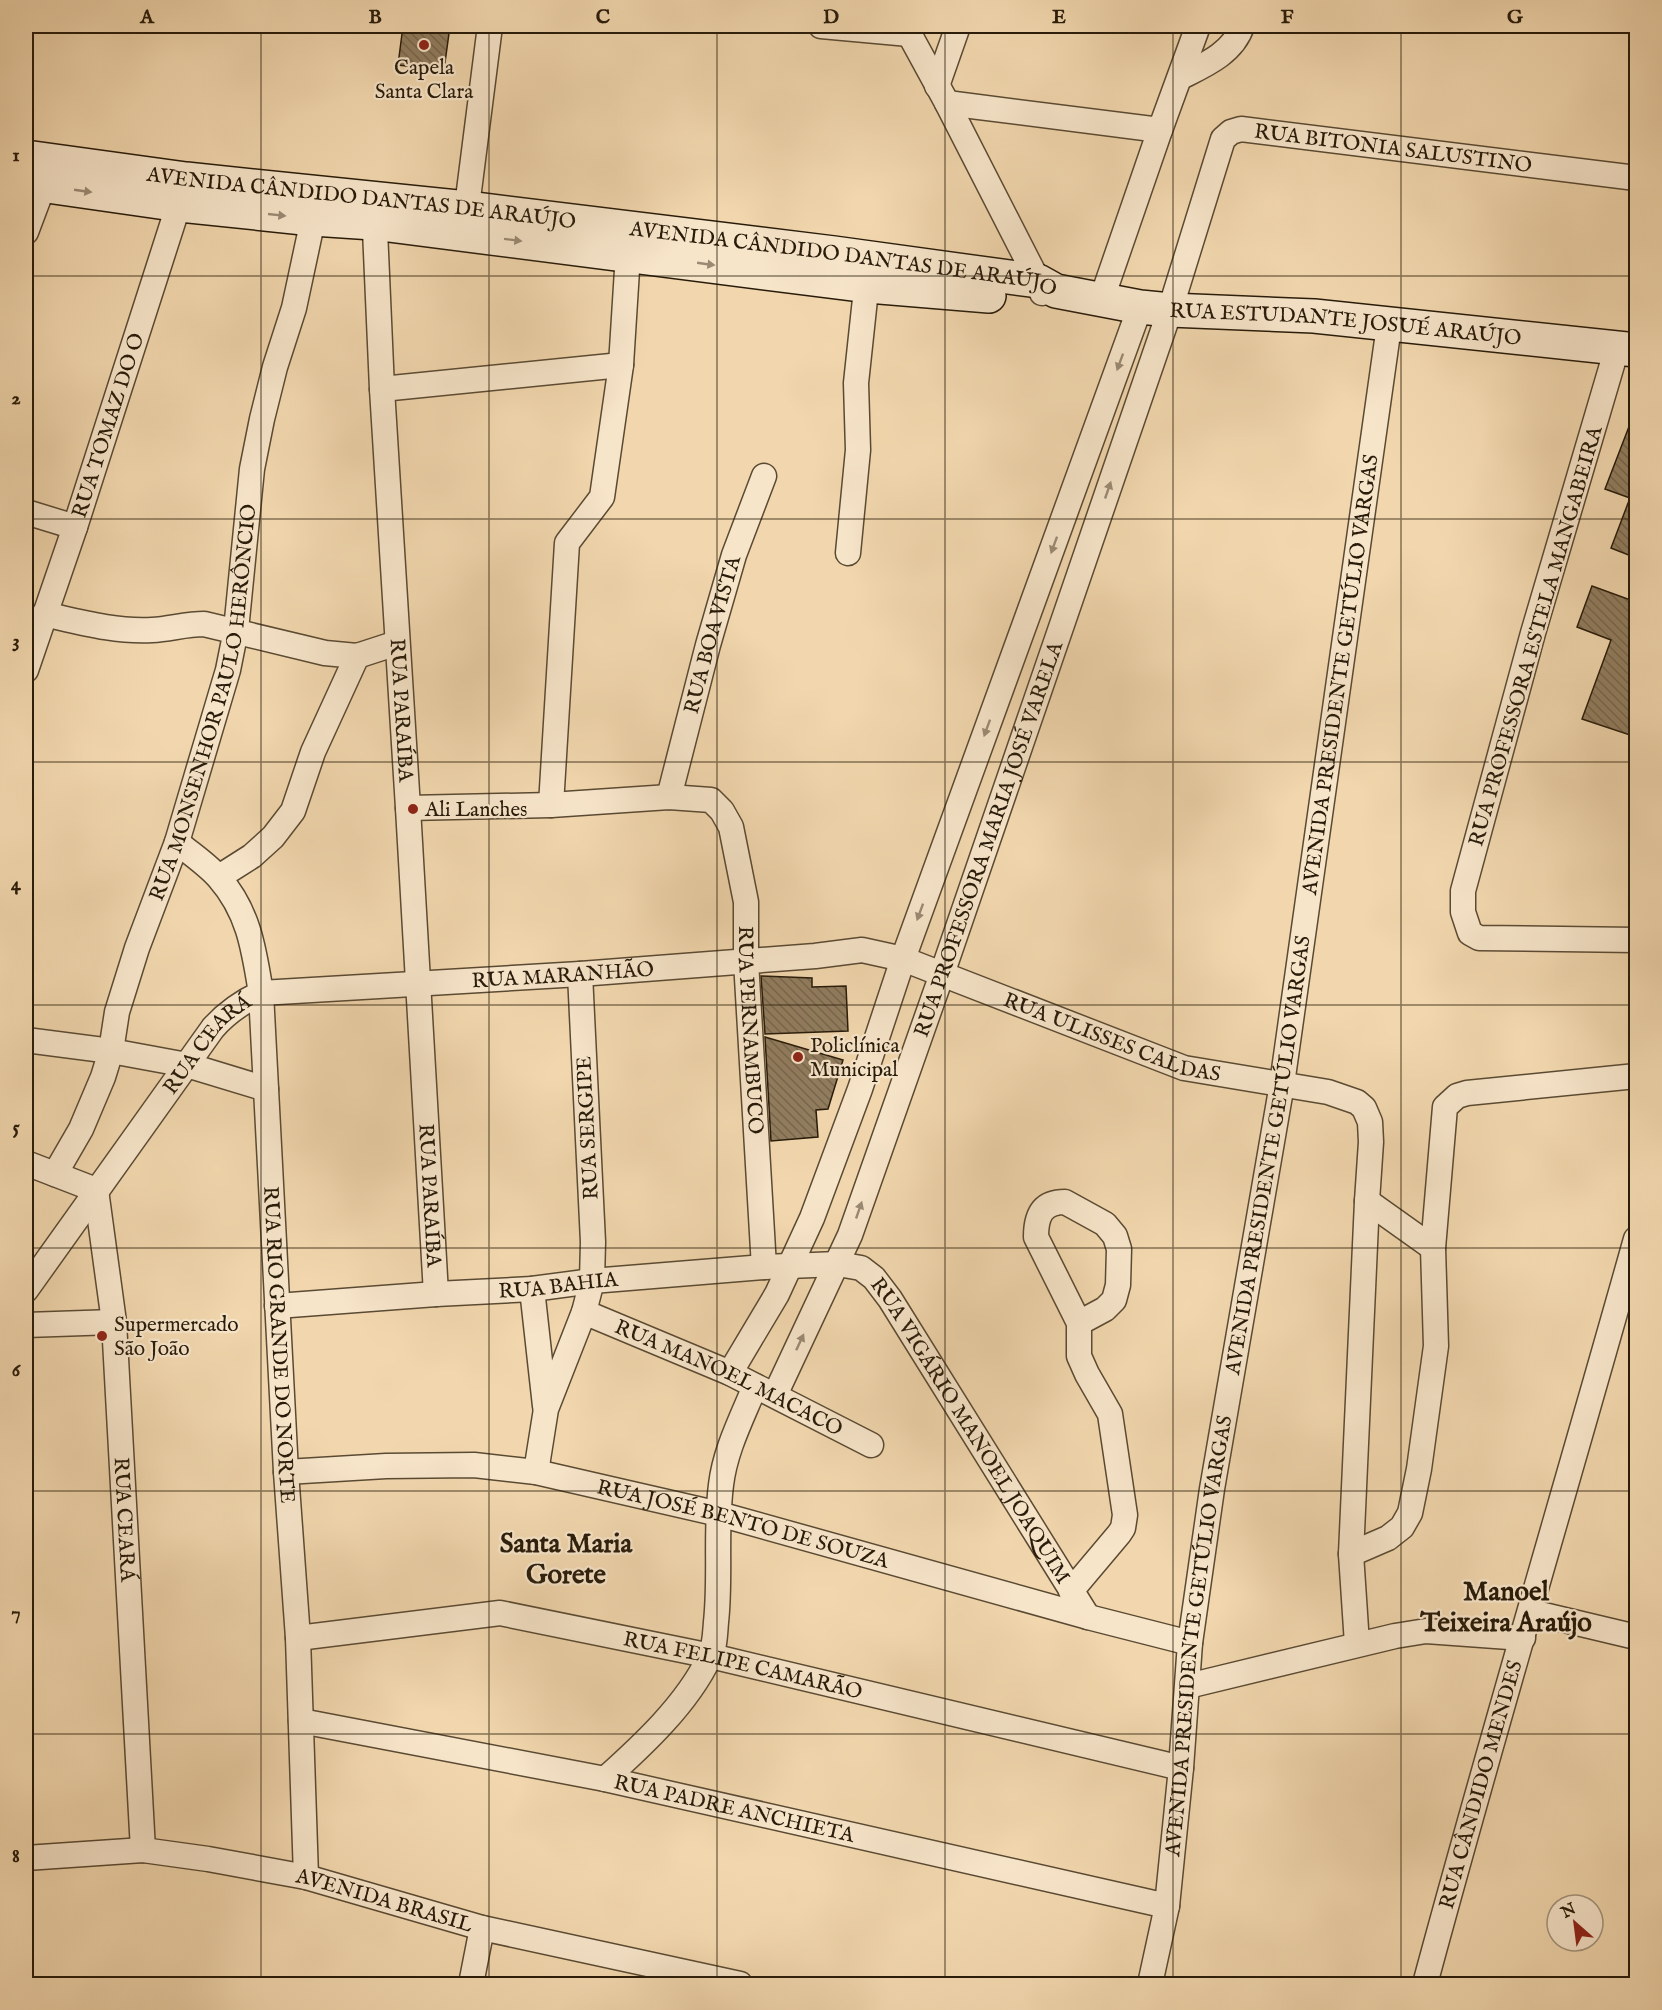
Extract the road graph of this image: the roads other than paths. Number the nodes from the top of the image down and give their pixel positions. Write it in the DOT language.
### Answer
graph roads {
  1 [pos="490,26"];
  2 [pos="821,26"];
  3 [pos="957,26"];
  4 [pos="1198,26"];
  5 [pos="1242,26"];
  6 [pos="907,30"];
  7 [pos="1181,77"];
  8 [pos="942,95"];
  9 [pos="1160,130"];
  10 [pos="37,171"];
  11 [pos="1636,178"];
  12 [pos="183,192"];
  13 [pos="374,211"];
  14 [pos="313,219"];
  15 [pos="465,221"];
  16 [pos="26,232"];
  17 [pos="582,235"];
  18 [pos="628,254"];
  19 [pos="752,257"];
  20 [pos="868,272"];
  21 [pos="1046,291"];
  22 [pos="1101,301"];
  23 [pos="1155,308"];
  24 [pos="1389,326"];
  25 [pos="1627,349"];
  26 [pos="621,366"];
  27 [pos="382,389"];
  28 [pos="764,476"];
  29 [pos="26,512"];
  30 [pos="75,527"];
  31 [pos="848,553"];
  32 [pos="44,614"];
  33 [pos="236,630"];
  34 [pos="397,643"];
  35 [pos="357,657"];
  36 [pos="26,670"];
  37 [pos="669,797"];
  38 [pos="551,805"];
  39 [pos="408,808"];
  40 [pos="177,842"];
  41 [pos="219,878"];
  42 [pos="1636,940"];
  43 [pos="862,950"];
  44 [pos="903,959"];
  45 [pos="746,961"];
  46 [pos="580,974"];
  47 [pos="942,974"];
  48 [pos="417,983"];
  49 [pos="261,993"];
  50 [pos="26,1040"];
  51 [pos="111,1051"];
  52 [pos="187,1065"];
  53 [pos="1636,1076"];
  54 [pos="1282,1084"];
  55 [pos="266,1089"];
  56 [pos="37,1172"];
  57 [pos="96,1190"];
  58 [pos="1366,1201"];
  59 [pos="1636,1239"];
  60 [pos="1433,1248"];
  61 [pos="838,1264"];
  62 [pos="791,1266"];
  63 [pos="764,1267"];
  64 [pos="592,1281"];
  65 [pos="532,1289"];
  66 [pos="26,1290"];
  67 [pos="436,1294"];
  68 [pos="277,1306"];
  69 [pos="584,1312"];
  70 [pos="114,1322"];
  71 [pos="1079,1323"];
  72 [pos="26,1325"];
  73 [pos="730,1373"];
  74 [pos="765,1390"];
  75 [pos="546,1410"];
  76 [pos="871,1445"];
  77 [pos="286,1472"];
  78 [pos="536,1472"];
  79 [pos="719,1514"];
  80 [pos="1351,1554"];
  81 [pos="1071,1591"];
  82 [pos="1531,1612"];
  83 [pos="1088,1617"];
  84 [pos="1636,1637"];
  85 [pos="297,1638"];
  86 [pos="1523,1638"];
  87 [pos="1190,1643"];
  88 [pos="1357,1644"];
  89 [pos="711,1656"];
  90 [pos="1188,1686"];
  91 [pos="301,1720"];
  92 [pos="1181,1768"];
  93 [pos="605,1779"];
  94 [pos="143,1850"];
  95 [pos="26,1858"];
  96 [pos="306,1877"];
  97 [pos="1167,1906"];
  98 [pos="482,1928"];
  99 [pos="471,1984"];
  100 [pos="740,1984"];
  101 [pos="1150,1984"];
  102 [pos="1425,1984"];
  1 -- 15 [label="street"];
  2 -- 6 [label="street"];
  3 -- 8 [label="street"];
  4 -- 7 [label="street"];
  5 -- 7 [label="street"];
  6 -- 8 [label="street"];
  7 -- 9 [label="street"];
  8 -- 9 [label="street"];
  8 -- 21 [label="street"];
  9 -- 22 [label="street"];
  10 -- 12 [label="main road, AVENIDA CÂNDIDO DANTAS DE ARAÚJO"];
  10 -- 16 [label="street"];
  11 -- 23 [label="street, RUA BITONIA SALUSTINO"];
  12 -- 13 [label="main road, AVENIDA CÂNDIDO DANTAS DE ARAÚJO"];
  12 -- 14 [label="main road, AVENIDA CÂNDIDO DANTAS DE ARAÚJO, one-way"];
  12 -- 30 [label="street, RUA TOMAZ DO O"];
  13 -- 14 [label="main road, AVENIDA CÂNDIDO DANTAS DE ARAÚJO"];
  13 -- 15 [label="main road, AVENIDA CÂNDIDO DANTAS DE ARAÚJO"];
  13 -- 27 [label="street, RUA PARAÍBA"];
  14 -- 33 [label="street, RUA MONSENHOR PAULO HERÔNCIO"];
  15 -- 17 [label="main road, AVENIDA CÂNDIDO DANTAS DE ARAÚJO"];
  17 -- 18 [label="main road, AVENIDA CÂNDIDO DANTAS DE ARAÚJO"];
  17 -- 19 [label="main road, AVENIDA CÂNDIDO DANTAS DE ARAÚJO"];
  18 -- 19 [label="main road, AVENIDA CÂNDIDO DANTAS DE ARAÚJO, one-way"];
  18 -- 26 [label="street"];
  19 -- 20 [label="main road, AVENIDA CÂNDIDO DANTAS DE ARAÚJO"];
  20 -- 21 [label="main road, AVENIDA CÂNDIDO DANTAS DE ARAÚJO"];
  20 -- 31 [label="street"];
  21 -- 22 [label="main road, RUA ESTUDANTE JOSUÉ ARAÚJO"];
  22 -- 23 [label="main road, RUA ESTUDANTE JOSUÉ ARAÚJO"];
  23 -- 24 [label="main road, RUA ESTUDANTE JOSUÉ ARAÚJO"];
  23 -- 44 [label="street, RUA PROFESSORA MARIA JOSÉ VARELA, one-way"];
  47 -- 23 [label="street, RUA PROFESSORA MARIA JOSÉ VARELA, one-way"];
  24 -- 25 [label="main road, RUA ESTUDANTE JOSUÉ ARAÚJO"];
  24 -- 54 [label="street, AVENIDA PRESIDENTE GETÚLIO VARGAS"];
  25 -- 42 [label="street, RUA PROFESSORA ESTELA MANGABEIRA"];
  26 -- 27 [label="street"];
  26 -- 38 [label="street"];
  27 -- 34 [label="street, RUA PARAÍBA"];
  28 -- 37 [label="street, RUA BOA VISTA"];
  29 -- 30 [label="street"];
  30 -- 32 [label="street, RUA TOMAZ DO O"];
  32 -- 33 [label="street"];
  32 -- 36 [label="street, RUA TOMAZ DO O"];
  33 -- 35 [label="street"];
  33 -- 40 [label="street, RUA MONSENHOR PAULO HERÔNCIO"];
  34 -- 35 [label="street"];
  34 -- 39 [label="street, RUA PARAÍBA"];
  35 -- 41 [label="street"];
  37 -- 38 [label="street"];
  37 -- 45 [label="street, RUA PERNAMBUCO"];
  38 -- 39 [label="street"];
  39 -- 48 [label="street, RUA PARAÍBA"];
  40 -- 41 [label="street, RUA RIO GRANDE DO NORTE"];
  40 -- 51 [label="street, RUA MONSENHOR PAULO HERÔNCIO"];
  41 -- 49 [label="street, RUA RIO GRANDE DO NORTE"];
  43 -- 44 [label="street, RUA ULISSES CALDAS"];
  43 -- 45 [label="street, RUA MARANHÃO"];
  44 -- 47 [label="street, RUA ULISSES CALDAS"];
  44 -- 62 [label="street, RUA PROFESSORA MARIA JOSÉ VARELA"];
  45 -- 46 [label="street, RUA MARANHÃO"];
  45 -- 63 [label="street, RUA PERNAMBUCO"];
  46 -- 48 [label="street, RUA MARANHÃO"];
  46 -- 64 [label="street, RUA SERGIPE"];
  47 -- 54 [label="street, RUA ULISSES CALDAS"];
  61 -- 47 [label="street, RUA PROFESSORA MARIA JOSÉ VARELA, one-way"];
  48 -- 49 [label="street, RUA MARANHÃO"];
  48 -- 67 [label="street, RUA PARAÍBA"];
  49 -- 52 [label="street, RUA CEARÁ"];
  49 -- 55 [label="street, RUA RIO GRANDE DO NORTE"];
  50 -- 51 [label="street"];
  51 -- 52 [label="street"];
  51 -- 56 [label="street, RUA MONSENHOR PAULO HERÔNCIO"];
  52 -- 55 [label="street"];
  52 -- 57 [label="street, RUA CEARÁ"];
  53 -- 60 [label="street"];
  54 -- 58 [label="street, RUA ULISSES CALDAS"];
  54 -- 87 [label="street, AVENIDA PRESIDENTE GETÚLIO VARGAS"];
  55 -- 68 [label="street, RUA RIO GRANDE DO NORTE"];
  56 -- 57 [label="street"];
  57 -- 66 [label="street, RUA CEARÁ"];
  57 -- 70 [label="street, RUA CEARÁ"];
  58 -- 60 [label="street"];
  58 -- 80 [label="street"];
  59 -- 82 [label="street, RUA CÂNDIDO MENDES"];
  60 -- 80 [label="street"];
  61 -- 62 [label="street, RUA BAHIA"];
  74 -- 61 [label="street, RUA PROFESSORA MARIA JOSÉ VARELA, one-way"];
  61 -- 81 [label="street, RUA VIGÁRIO MANOEL JOAQUIM"];
  62 -- 63 [label="street, RUA BAHIA"];
  62 -- 73 [label="street, RUA PROFESSORA MARIA JOSÉ VARELA"];
  63 -- 64 [label="street, RUA BAHIA"];
  64 -- 65 [label="street, RUA BAHIA"];
  64 -- 69 [label="street, RUA SERGIPE"];
  65 -- 67 [label="street, RUA BAHIA"];
  65 -- 75 [label="street"];
  67 -- 68 [label="street, RUA BAHIA"];
  68 -- 77 [label="street, RUA RIO GRANDE DO NORTE"];
  69 -- 73 [label="street, RUA MANOEL MACACO"];
  69 -- 75 [label="street, RUA SERGIPE"];
  70 -- 72 [label="street"];
  70 -- 94 [label="street, RUA CEARÁ"];
  71 -- 71 [label="street"];
  71 -- 81 [label="street"];
  73 -- 74 [label="street, RUA MANOEL MACACO"];
  74 -- 76 [label="street, RUA MANOEL MACACO"];
  74 -- 79 [label="street, RUA PROFESSORA MARIA JOSÉ VARELA"];
  75 -- 78 [label="street"];
  77 -- 78 [label="street, RUA JOSÉ BENTO DE SOUZA"];
  77 -- 85 [label="street, RUA RIO GRANDE DO NORTE"];
  78 -- 79 [label="street, RUA JOSÉ BENTO DE SOUZA"];
  79 -- 83 [label="street, RUA JOSÉ BENTO DE SOUZA"];
  79 -- 89 [label="street, RUA PROFESSORA MARIA JOSÉ VARELA"];
  80 -- 88 [label="street"];
  81 -- 83 [label="street, RUA VIGÁRIO MANOEL JOAQUIM"];
  82 -- 84 [label="street"];
  82 -- 86 [label="street, RUA CÂNDIDO MENDES"];
  83 -- 87 [label="street, RUA JOSÉ BENTO DE SOUZA"];
  85 -- 89 [label="street, RUA FELIPE CAMARÃO"];
  85 -- 91 [label="street, RUA RIO GRANDE DO NORTE"];
  86 -- 88 [label="street"];
  86 -- 102 [label="street, RUA CÂNDIDO MENDES"];
  87 -- 90 [label="street, AVENIDA PRESIDENTE GETÚLIO VARGAS"];
  88 -- 90 [label="street"];
  89 -- 92 [label="street, RUA FELIPE CAMARÃO"];
  89 -- 93 [label="street"];
  90 -- 92 [label="street, AVENIDA PRESIDENTE GETÚLIO VARGAS"];
  91 -- 93 [label="street, RUA PADRE ANCHIETA"];
  91 -- 96 [label="street, RUA RIO GRANDE DO NORTE"];
  92 -- 97 [label="street, AVENIDA PRESIDENTE GETÚLIO VARGAS"];
  93 -- 97 [label="street, RUA PADRE ANCHIETA"];
  94 -- 95 [label="street, AVENIDA BRASIL"];
  94 -- 96 [label="street, AVENIDA BRASIL"];
  96 -- 98 [label="street, AVENIDA BRASIL"];
  97 -- 101 [label="street, AVENIDA PRESIDENTE GETÚLIO VARGAS"];
  98 -- 99 [label="street"];
  98 -- 100 [label="street, AVENIDA BRASIL"];
}
